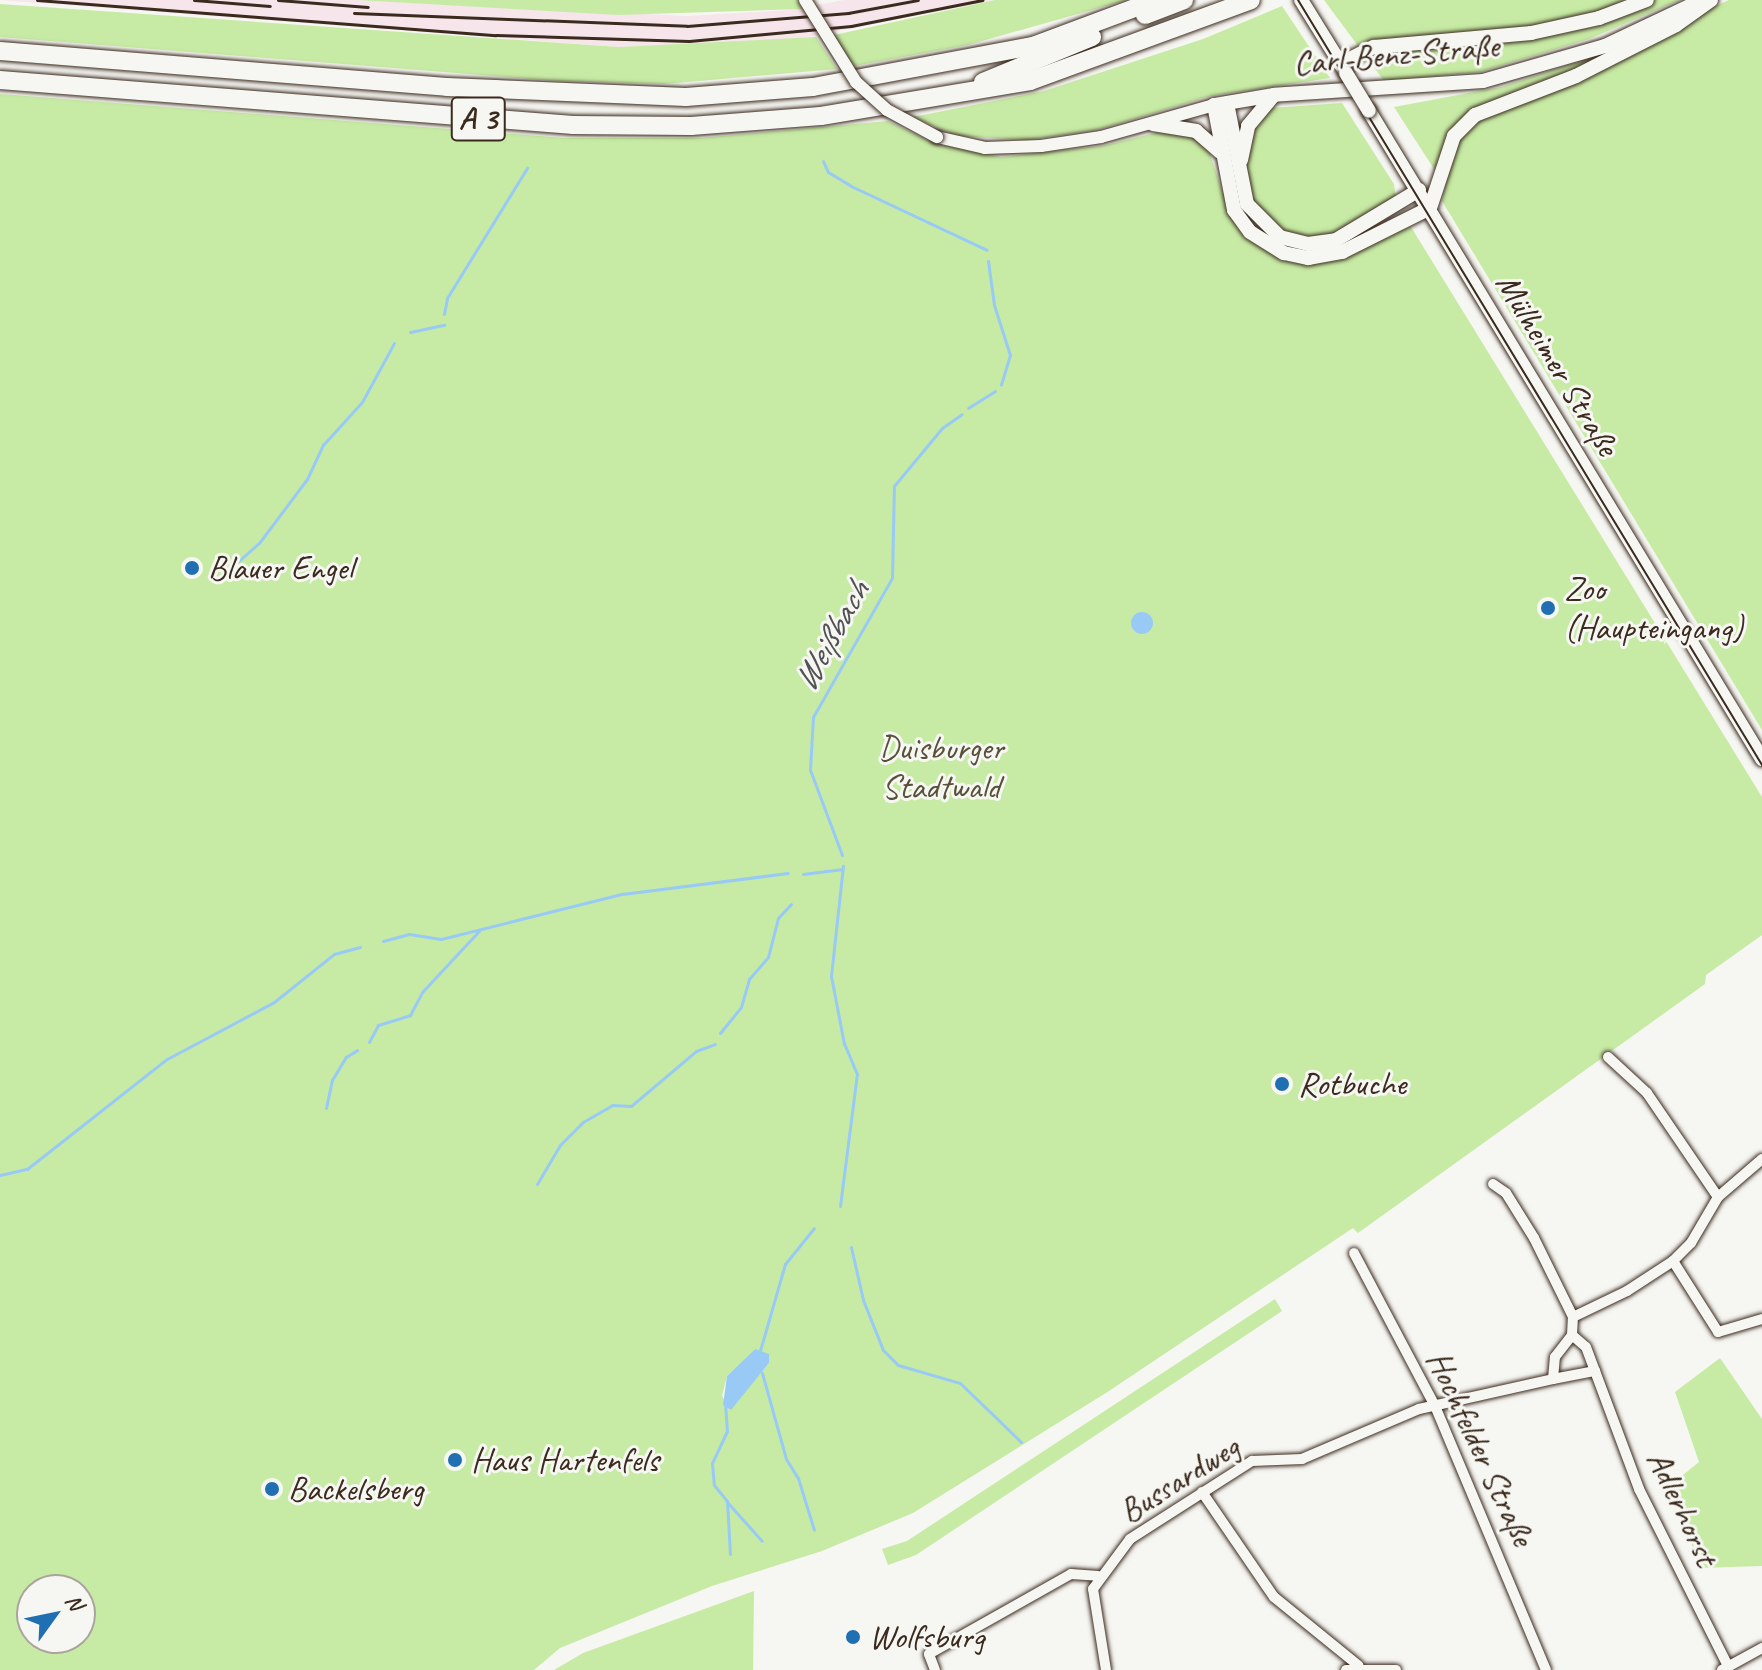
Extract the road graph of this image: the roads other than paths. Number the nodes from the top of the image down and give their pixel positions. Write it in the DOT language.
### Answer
graph roads {
  1 [pos="805,0"];
  2 [pos="1156,0"];
  3 [pos="1184,0"];
  4 [pos="1251,0"];
  5 [pos="1301,0"];
  6 [pos="1647,0"];
  7 [pos="1702,0"];
  8 [pos="1711,0"];
  9 [pos="0,51"];
  10 [pos="1343,68"];
  11 [pos="0,80"];
  12 [pos="955,95"];
  13 [pos="1274,95"];
  14 [pos="1221,104"];
  15 [pos="1153,124"];
  16 [pos="1221,153"];
  17 [pos="1239,176"];
  18 [pos="1419,190"];
  19 [pos="1430,208"];
  20 [pos="1762,759"];
  21 [pos="1608,1057"];
  22 [pos="1762,1159"];
  23 [pos="1493,1184"];
  24 [pos="1718,1197"];
  25 [pos="1354,1253"];
  26 [pos="1673,1261"];
  27 [pos="1573,1317"];
  28 [pos="1762,1319"];
  29 [pos="1572,1335"];
  30 [pos="1595,1371"];
  31 [pos="1553,1379"];
  32 [pos="1435,1406"];
  33 [pos="1202,1492"];
  34 [pos="1098,1576"];
  35 [pos="1762,1648"];
  36 [pos="1359,1666"];
  37 [pos="1725,1668"];
  38 [pos="935,1670"];
  39 [pos="1106,1670"];
  40 [pos="1346,1670"];
  41 [pos="1396,1670"];
  42 [pos="1546,1670"];
  1 -- 15 [label="street, Carl-Benz-Straße, bridge"];
  2 -- 9 [label="highway, A 3"];
  3 -- 12 [label="highway, A 3"];
  4 -- 12 [label="highway"];
  5 -- 10 [label="main road, Mülheimer Straße"];
  6 -- 10 [label="main road"];
  7 -- 13 [label="main road, Carl-Benz-Straße"];
  8 -- 19 [label="main road, Carl-Benz-Straße"];
  10 -- 18 [label="main road, Mülheimer Straße, bridge"];
  11 -- 12 [label="highway, A 3"];
  13 -- 14 [label="main road, Carl-Benz-Straße"];
  13 -- 17 [label="main road, Carl-Benz-Straße"];
  14 -- 15 [label="street, Carl-Benz-Straße"];
  14 -- 16 [label="main road"];
  14 -- 17 [label="main road"];
  15 -- 16 [label="main road"];
  16 -- 19 [label="main road"];
  17 -- 18 [label="main road"];
  18 -- 19 [label="main road, Mülheimer Straße"];
  19 -- 20 [label="main road, Mülheimer Straße"];
  21 -- 24 [label="street"];
  22 -- 24 [label="street"];
  23 -- 27 [label="street"];
  24 -- 26 [label="street"];
  25 -- 32 [label="street, Hochfelder Straße"];
  26 -- 27 [label="street"];
  26 -- 28 [label="street"];
  27 -- 29 [label="street"];
  29 -- 30 [label="street, Adlerhorst"];
  29 -- 31 [label="street"];
  30 -- 31 [label="street, Bussardweg"];
  30 -- 37 [label="street, Adlerhorst"];
  31 -- 32 [label="street, Bussardweg"];
  32 -- 33 [label="street, Bussardweg"];
  32 -- 42 [label="street, Hochfelder Straße"];
  33 -- 34 [label="street, Bussardweg"];
  33 -- 36 [label="street"];
  34 -- 38 [label="street"];
  34 -- 39 [label="street"];
  35 -- 37 [label="street, Adlerhorst"];
  36 -- 40 [label="street"];
  36 -- 41 [label="street"];
}
